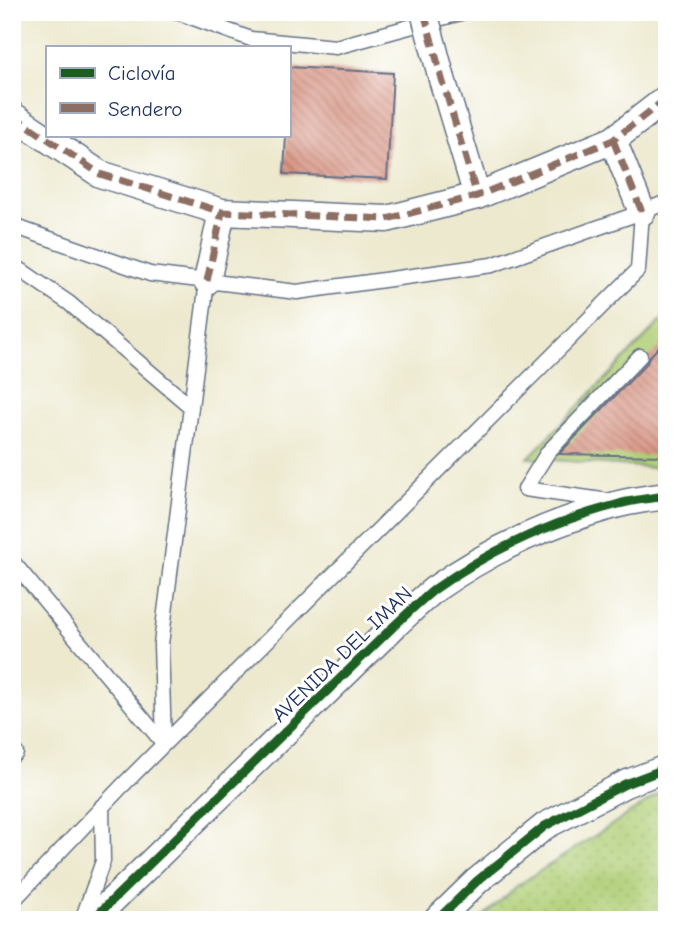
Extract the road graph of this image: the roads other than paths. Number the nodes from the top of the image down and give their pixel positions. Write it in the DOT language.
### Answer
graph roads {
  1 [pos="177,12"];
  2 [pos="424,12"];
  3 [pos="464,12"];
  4 [pos="667,98"];
  5 [pos="12,115"];
  6 [pos="613,140"];
  7 [pos="477,196"];
  8 [pos="667,202"];
  9 [pos="222,212"];
  10 [pos="642,212"];
  11 [pos="12,222"];
  12 [pos="12,264"];
  13 [pos="208,281"];
  14 [pos="640,356"];
  15 [pos="191,407"];
  16 [pos="667,496"];
  17 [pos="621,503"];
  18 [pos="12,561"];
  19 [pos="164,744"];
  20 [pos="12,749"];
  21 [pos="12,756"];
  22 [pos="667,768"];
  23 [pos="103,806"];
  24 [pos="12,901"];
  25 [pos="82,920"];
  26 [pos="92,920"];
  27 [pos="438,920"];
  1 -- 3 [label="lane"];
  2 -- 7 [label="street, bridge"];
  4 -- 6 [label="street"];
  5 -- 9 [label="street"];
  6 -- 7 [label="street"];
  6 -- 10 [label="street"];
  7 -- 9 [label="street"];
  8 -- 10 [label="lane"];
  9 -- 13 [label="street"];
  10 -- 13 [label="lane"];
  10 -- 19 [label="lane"];
  11 -- 13 [label="lane"];
  12 -- 15 [label="lane"];
  13 -- 15 [label="lane"];
  14 -- 17 [label="lane"];
  15 -- 19 [label="lane"];
  16 -- 17 [label="street, AVENIDA DEL IMAN"];
  17 -- 26 [label="street, AVENIDA DEL IMAN"];
  18 -- 19 [label="lane"];
  19 -- 23 [label="lane"];
  20 -- 21 [label="lane"];
  22 -- 27 [label="street"];
  23 -- 24 [label="lane"];
  23 -- 25 [label="lane"];
}
